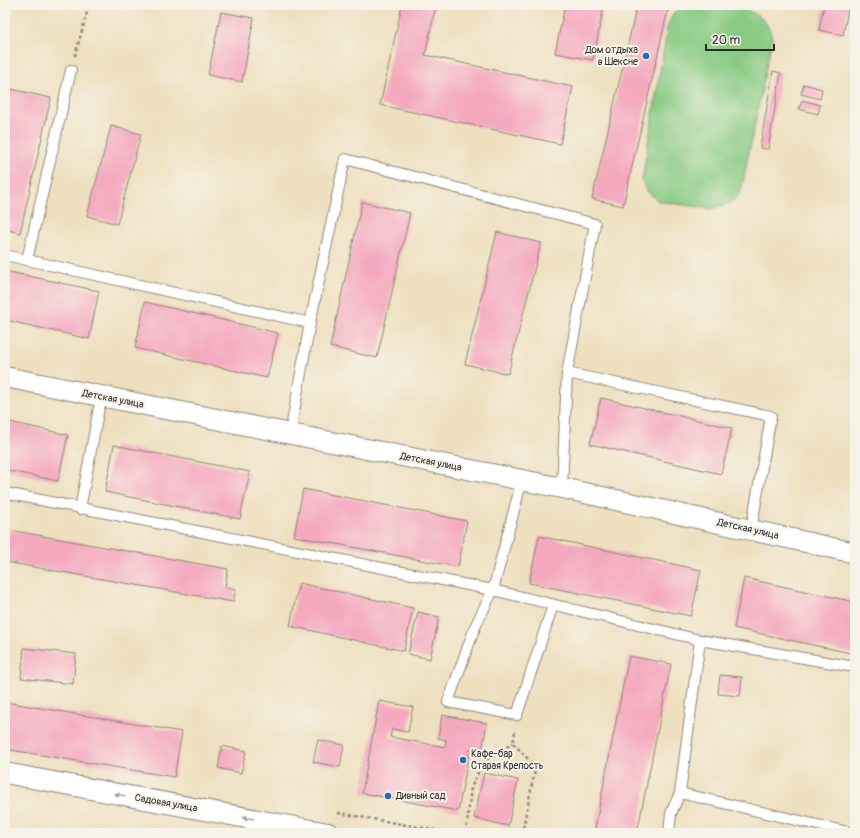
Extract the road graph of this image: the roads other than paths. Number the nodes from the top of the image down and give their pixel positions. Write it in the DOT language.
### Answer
graph roads {
  1 [pos="71,70"];
  2 [pos="5,255"];
  3 [pos="27,260"];
  4 [pos="310,323"];
  5 [pos="567,373"];
  6 [pos="5,377"];
  7 [pos="101,397"];
  8 [pos="290,434"];
  9 [pos="522,480"];
  10 [pos="562,488"];
  11 [pos="5,493"];
  12 [pos="80,510"];
  13 [pos="751,530"];
  14 [pos="855,553"];
  15 [pos="493,590"];
  16 [pos="553,605"];
  17 [pos="700,640"];
  18 [pos="855,667"];
  19 [pos="5,773"];
  20 [pos="680,793"];
  21 [pos="328,833"];
  22 [pos="669,833"];
  23 [pos="852,833"];
  1 -- 3 [label="lane"];
  2 -- 3 [label="lane"];
  3 -- 4 [label="lane"];
  4 -- 5 [label="lane"];
  4 -- 8 [label="lane"];
  5 -- 10 [label="lane"];
  5 -- 13 [label="lane"];
  6 -- 7 [label="street, Детская улица"];
  7 -- 8 [label="street, Детская улица"];
  7 -- 12 [label="lane"];
  8 -- 9 [label="street, Детская улица"];
  9 -- 10 [label="street, Детская улица"];
  9 -- 15 [label="lane"];
  10 -- 13 [label="street, Детская улица"];
  11 -- 12 [label="lane"];
  12 -- 15 [label="lane"];
  13 -- 14 [label="street, Детская улица"];
  15 -- 16 [label="lane"];
  15 -- 16 [label="lane"];
  16 -- 17 [label="lane"];
  17 -- 18 [label="lane"];
  17 -- 20 [label="lane"];
  21 -- 19 [label="street, Садовая улица, one-way"];
  20 -- 22 [label="lane"];
  20 -- 23 [label="lane"];
}
